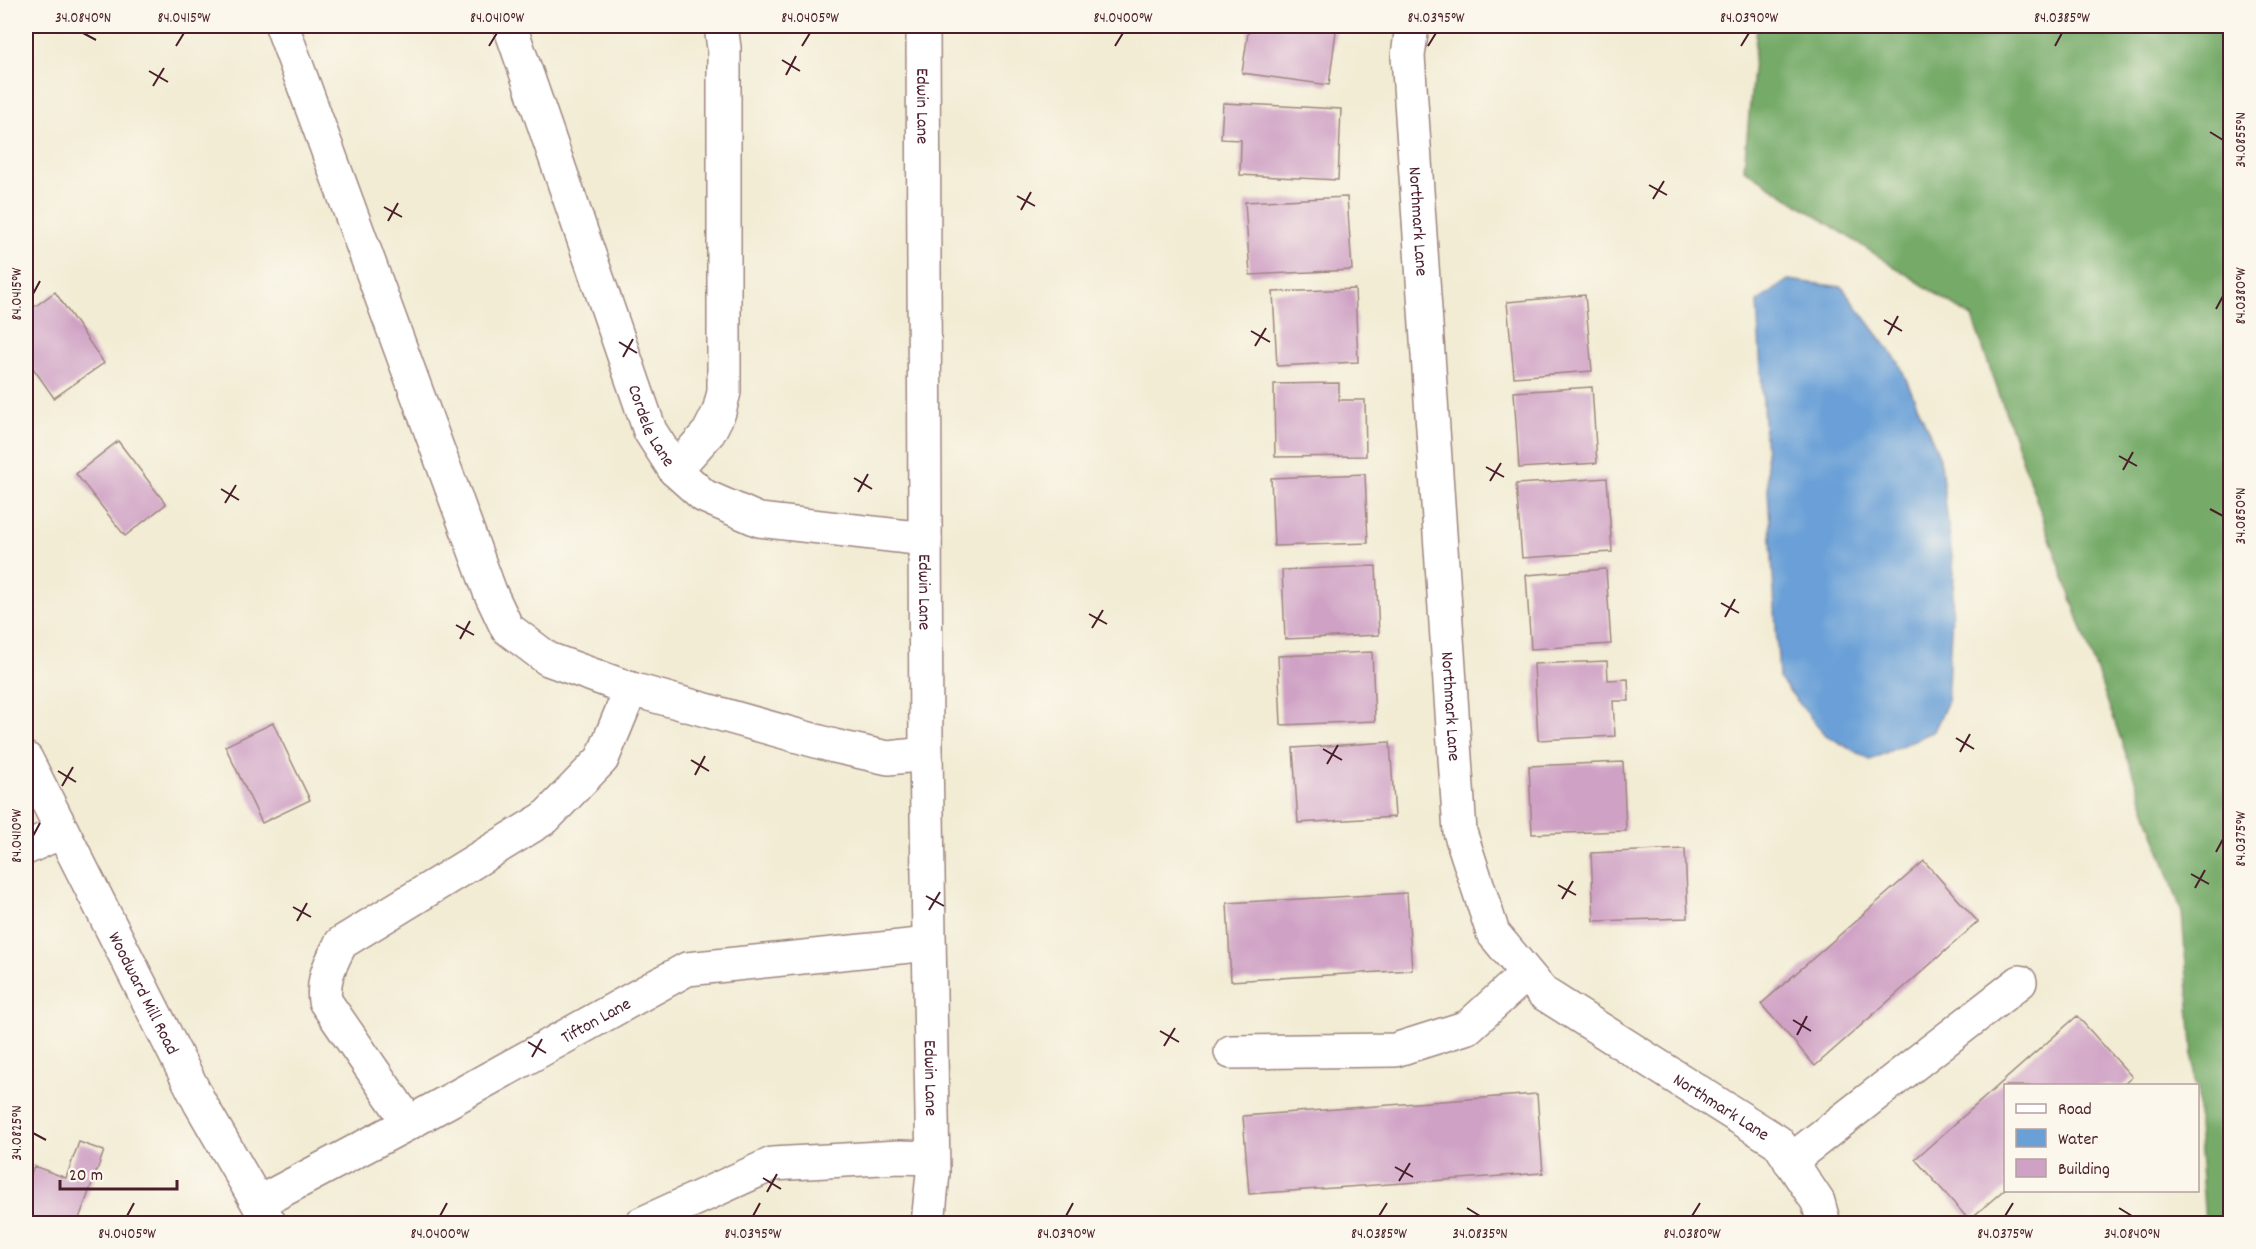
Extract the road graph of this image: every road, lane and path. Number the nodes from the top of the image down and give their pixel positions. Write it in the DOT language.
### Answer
graph roads {
  1 [pos="282,26"];
  2 [pos="510,26"];
  3 [pos="721,26"];
  4 [pos="923,26"];
  5 [pos="1412,26"];
  6 [pos="675,470"];
  7 [pos="925,539"];
  8 [pos="631,689"];
  9 [pos="926,754"];
  10 [pos="26,759"];
  11 [pos="61,832"];
  12 [pos="26,848"];
  13 [pos="929,944"];
  14 [pos="1526,974"];
  15 [pos="2020,982"];
  16 [pos="1231,1052"];
  17 [pos="409,1123"];
  18 [pos="932,1158"];
  19 [pos="1790,1161"];
  20 [pos="264,1214"];
  21 [pos="641,1224"];
  22 [pos="928,1224"];
  23 [pos="1824,1224"];
  1 -- 8 [label="street"];
  2 -- 6 [label="street, Cordele Lane"];
  3 -- 6 [label="street"];
  4 -- 7 [label="street, Edwin Lane"];
  5 -- 14 [label="street, Northmark Lane"];
  6 -- 7 [label="street, Cordele Lane"];
  7 -- 9 [label="street, Edwin Lane"];
  8 -- 9 [label="street"];
  8 -- 17 [label="street"];
  9 -- 13 [label="street, Edwin Lane"];
  10 -- 11 [label="street, Woodward Mill Road"];
  11 -- 12 [label="street"];
  11 -- 20 [label="street, Woodward Mill Road"];
  13 -- 17 [label="street, Tifton Lane"];
  13 -- 18 [label="street, Edwin Lane"];
  14 -- 16 [label="street"];
  14 -- 19 [label="street, Northmark Lane"];
  15 -- 19 [label="street"];
  17 -- 20 [label="street, Tifton Lane"];
  18 -- 21 [label="street"];
  18 -- 22 [label="street, Edwin Lane"];
  19 -- 23 [label="street, Northmark Lane"];
}
